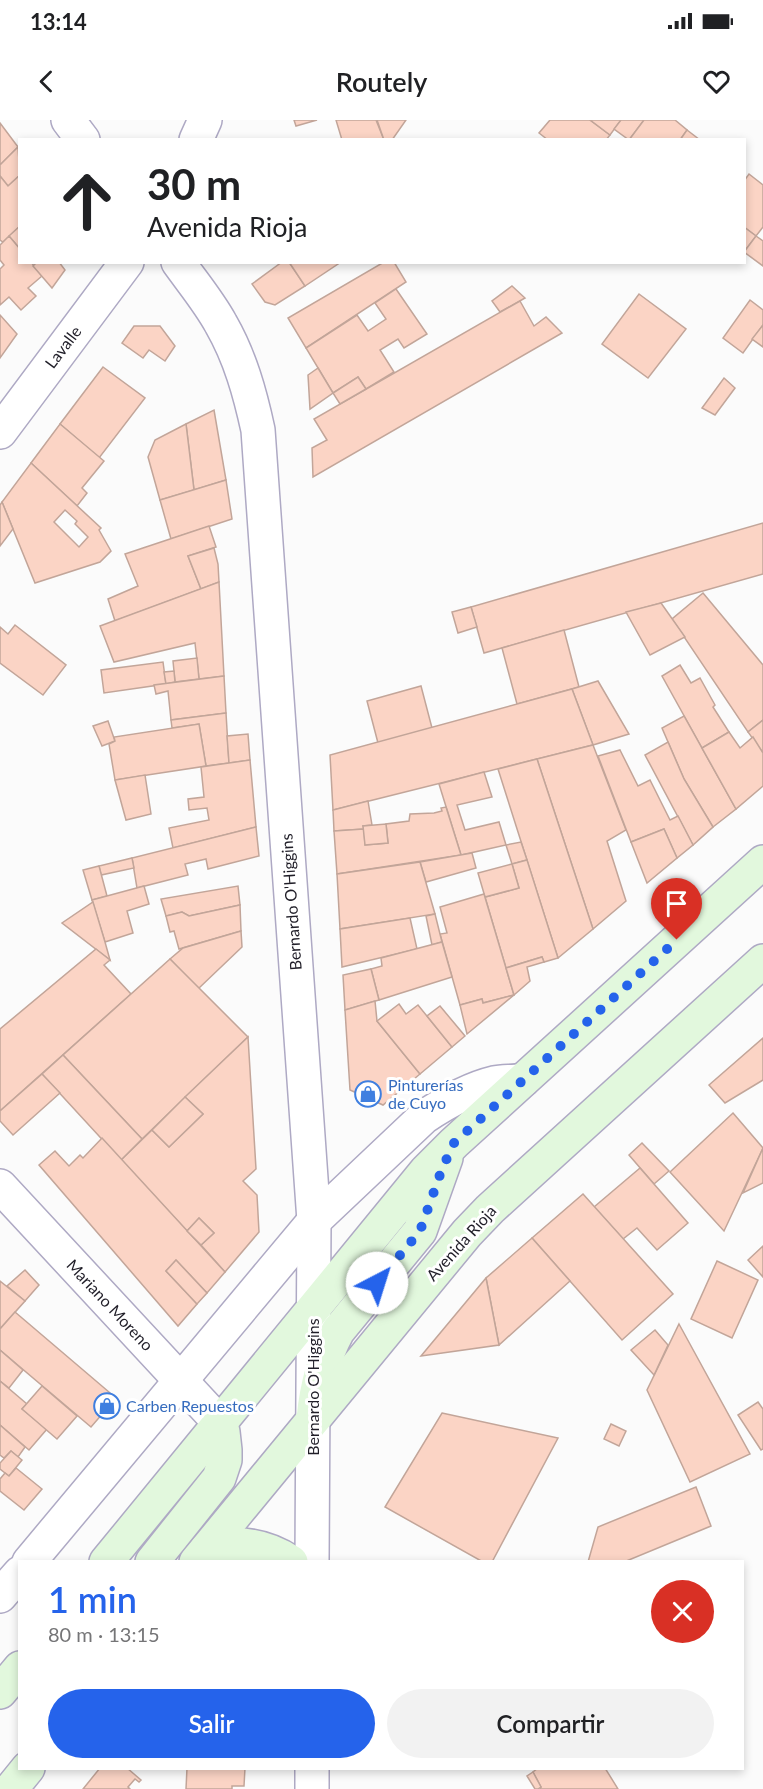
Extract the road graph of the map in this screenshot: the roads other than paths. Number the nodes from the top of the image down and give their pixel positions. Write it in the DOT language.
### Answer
graph roads {
  1 [pos="68,120"];
  2 [pos="205,120"];
  3 [pos="82,138"];
  4 [pos="197,138"];
  5 [pos="126,264"];
  6 [pos="179,264"];
  7 [pos="0,432"];
  8 [pos="763,862"];
  9 [pos="763,962"];
  10 [pos="523,1080"];
  11 [pos="454,1143"];
  12 [pos="0,1186"];
  13 [pos="314,1221"];
  14 [pos="313,1309"];
  15 [pos="180,1380"];
  16 [pos="313,1419"];
  17 [pos="220,1423"];
  18 [pos="202,1555"];
  19 [pos="31,1560"];
  20 [pos="108,1560"];
  21 [pos="154,1560"];
  22 [pos="288,1560"];
  23 [pos="312,1560"];
  24 [pos="18,1575"];
  25 [pos="0,1596"];
  26 [pos="18,1670"];
  27 [pos="0,1692"];
  28 [pos="26,1770"];
  29 [pos="312,1770"];
  30 [pos="11,1789"];
  31 [pos="312,1789"];
  1 -- 3 [label="street"];
  2 -- 4 [label="street"];
  5 -- 7 [label="street, Lavalle"];
  6 -- 13 [label="street, Bernardo O'Higgins"];
  8 -- 10 [label="main road"];
  9 -- 16 [label="main road, Avenida Rioja"];
  10 -- 11 [label="main road"];
  10 -- 13 [label="street"];
  11 -- 14 [label="main road"];
  11 -- 16 [label="main road"];
  12 -- 15 [label="street, Mariano Moreno"];
  13 -- 14 [label="street, Bernardo O'Higgins"];
  13 -- 15 [label="street"];
  14 -- 16 [label="street, Bernardo O'Higgins"];
  14 -- 17 [label="main road"];
  15 -- 17 [label="street, Mariano Moreno"];
  15 -- 19 [label="street"];
  16 -- 18 [label="main road, Avenida Rioja"];
  16 -- 23 [label="street, Bernardo O'Higgins"];
  17 -- 20 [label="main road"];
  17 -- 21 [label="main road"];
  18 -- 22 [label="main road"];
  24 -- 25 [label="street"];
  26 -- 27 [label="main road"];
  28 -- 30 [label="main road"];
  29 -- 31 [label="street"];
}
